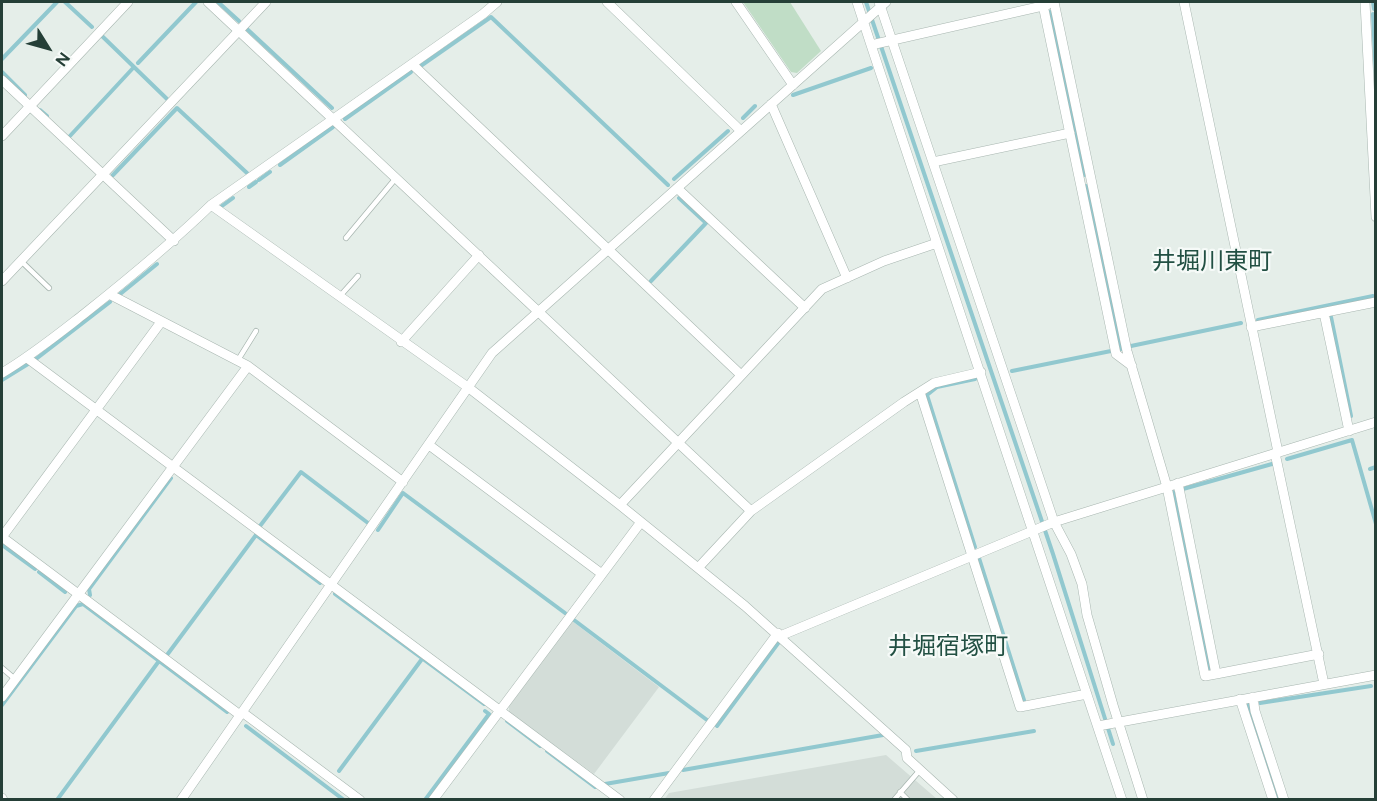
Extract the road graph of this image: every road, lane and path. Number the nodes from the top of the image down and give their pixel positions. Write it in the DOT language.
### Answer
graph roads {
  1 [pos="128,2"];
  2 [pos="208,2"];
  3 [pos="266,2"];
  4 [pos="497,2"];
  5 [pos="607,2"];
  6 [pos="736,2"];
  7 [pos="857,2"];
  8 [pos="1056,2"];
  9 [pos="1184,2"];
  10 [pos="1365,2"];
  11 [pos="880,5"];
  12 [pos="1043,5"];
  13 [pos="865,20"];
  14 [pos="238,30"];
  15 [pos="890,40"];
  16 [pos="873,44"];
  17 [pos="412,64"];
  18 [pos="2,80"];
  19 [pos="793,85"];
  20 [pos="771,104"];
  21 [pos="30,106"];
  22 [pos="333,120"];
  23 [pos="741,130"];
  24 [pos="1070,134"];
  25 [pos="2,136"];
  26 [pos="933,162"];
  27 [pos="103,174"];
  28 [pos="396,178"];
  29 [pos="1091,180"];
  30 [pos="1080,182"];
  31 [pos="677,188"];
  32 [pos="211,205"];
  33 [pos="1376,217"];
  34 [pos="346,238"];
  35 [pos="174,241"];
  36 [pos="937,243"];
  37 [pos="608,248"];
  38 [pos="479,255"];
  39 [pos="21,261"];
  40 [pos="358,276"];
  41 [pos="848,278"];
  42 [pos="2,281"];
  43 [pos="49,288"];
  44 [pos="110,294"];
  45 [pos="340,296"];
  46 [pos="1376,302"];
  47 [pos="805,308"];
  48 [pos="538,310"];
  49 [pos="1324,312"];
  50 [pos="161,322"];
  51 [pos="1251,327"];
  52 [pos="255,332"];
  53 [pos="401,342"];
  54 [pos="27,358"];
  55 [pos="237,361"];
  56 [pos="248,366"];
  57 [pos="1132,366"];
  58 [pos="981,372"];
  59 [pos="2,373"];
  60 [pos="741,375"];
  61 [pos="469,388"];
  62 [pos="920,392"];
  63 [pos="96,409"];
  64 [pos="1376,423"];
  65 [pos="1349,431"];
  66 [pos="679,442"];
  67 [pos="429,445"];
  68 [pos="1277,453"];
  69 [pos="173,467"];
  70 [pos="403,482"];
  71 [pos="1178,483"];
  72 [pos="1167,487"];
  73 [pos="620,505"];
  74 [pos="752,511"];
  75 [pos="641,522"];
  76 [pos="1051,523"];
  77 [pos="1036,528"];
  78 [pos="2,537"];
  79 [pos="972,555"];
  80 [pos="698,568"];
  81 [pos="602,574"];
  82 [pos="332,584"];
  83 [pos="78,594"];
  84 [pos="779,635"];
  85 [pos="1318,654"];
  86 [pos="2,668"];
  87 [pos="1216,674"];
  88 [pos="1376,675"];
  89 [pos="15,679"];
  90 [pos="1324,684"];
  91 [pos="1087,694"];
  92 [pos="2,697"];
  93 [pos="1253,697"];
  94 [pos="1240,699"];
  95 [pos="500,710"];
  96 [pos="241,713"];
  97 [pos="1107,723"];
  98 [pos="920,770"];
  99 [pos="900,792"];
  100 [pos="182,800"];
  101 [pos="360,800"];
  102 [pos="433,800"];
  103 [pos="620,800"];
  104 [pos="654,800"];
  105 [pos="894,800"];
  106 [pos="908,800"];
  107 [pos="953,800"];
  108 [pos="1122,800"];
  109 [pos="1143,800"];
  110 [pos="1273,800"];
  111 [pos="1284,800"];
  1 -- 21 [label="street"];
  2 -- 14 [label="street"];
  3 -- 14 [label="street"];
  4 -- 17 [label="street"];
  5 -- 23 [label="street"];
  6 -- 19 [label="street"];
  7 -- 13 [label="street"];
  8 -- 12 [label="street"];
  8 -- 29 [label="street"];
  9 -- 51 [label="street"];
  10 -- 33 [label="street"];
  11 -- 13 [label="street"];
  11 -- 15 [label="street"];
  12 -- 15 [label="street"];
  12 -- 24 [label="street"];
  13 -- 16 [label="street"];
  13 -- 19 [label="street"];
  14 -- 22 [label="street"];
  14 -- 27 [label="street"];
  15 -- 16 [label="street"];
  15 -- 26 [label="street"];
  16 -- 36 [label="street"];
  17 -- 22 [label="street"];
  17 -- 37 [label="street"];
  18 -- 21 [label="street"];
  19 -- 20 [label="street"];
  20 -- 23 [label="street"];
  20 -- 41 [label="street"];
  21 -- 25 [label="street"];
  21 -- 27 [label="street"];
  22 -- 28 [label="street"];
  22 -- 32 [label="street"];
  23 -- 31 [label="street"];
  24 -- 26 [label="street"];
  24 -- 30 [label="street"];
  26 -- 76 [label="street"];
  27 -- 35 [label="street"];
  27 -- 39 [label="street"];
  28 -- 34 [label="lane"];
  28 -- 38 [label="street"];
  29 -- 30 [label="street"];
  29 -- 57 [label="street"];
  30 -- 57 [label="street"];
  31 -- 37 [label="street"];
  31 -- 47 [label="street"];
  32 -- 35 [label="street"];
  32 -- 45 [label="street"];
  35 -- 44 [label="street"];
  36 -- 41 [label="street"];
  36 -- 58 [label="street"];
  37 -- 48 [label="street"];
  37 -- 60 [label="street"];
  38 -- 48 [label="street"];
  38 -- 53 [label="street"];
  39 -- 42 [label="street"];
  39 -- 43 [label="lane"];
  40 -- 45 [label="lane"];
  41 -- 47 [label="street"];
  44 -- 50 [label="street"];
  44 -- 54 [label="street"];
  45 -- 53 [label="street"];
  46 -- 49 [label="street"];
  47 -- 60 [label="street"];
  48 -- 61 [label="street"];
  48 -- 66 [label="street"];
  49 -- 51 [label="street"];
  49 -- 65 [label="street"];
  50 -- 55 [label="street"];
  50 -- 63 [label="street"];
  51 -- 68 [label="street"];
  52 -- 55 [label="lane"];
  53 -- 61 [label="street"];
  54 -- 59 [label="street"];
  54 -- 63 [label="street"];
  55 -- 56 [label="street"];
  56 -- 69 [label="street"];
  56 -- 70 [label="street"];
  57 -- 72 [label="street"];
  58 -- 62 [label="street"];
  58 -- 77 [label="street"];
  60 -- 66 [label="street"];
  61 -- 67 [label="street"];
  61 -- 73 [label="street"];
  62 -- 74 [label="street"];
  62 -- 79 [label="street"];
  63 -- 69 [label="street"];
  63 -- 78 [label="street"];
  64 -- 65 [label="street"];
  65 -- 68 [label="street"];
  66 -- 73 [label="street"];
  66 -- 74 [label="street"];
  67 -- 70 [label="street"];
  67 -- 81 [label="street"];
  68 -- 71 [label="street"];
  68 -- 85 [label="street"];
  69 -- 82 [label="street"];
  69 -- 83 [label="street"];
  70 -- 82 [label="street"];
  71 -- 72 [label="street"];
  71 -- 87 [label="street"];
  72 -- 76 [label="street"];
  72 -- 87 [label="street"];
  73 -- 75 [label="street"];
  74 -- 80 [label="street"];
  75 -- 80 [label="street"];
  75 -- 81 [label="street"];
  76 -- 77 [label="street"];
  76 -- 97 [label="street"];
  77 -- 79 [label="street"];
  77 -- 91 [label="street"];
  78 -- 83 [label="street"];
  79 -- 84 [label="street"];
  79 -- 91 [label="street"];
  80 -- 84 [label="street"];
  81 -- 95 [label="street"];
  82 -- 95 [label="street"];
  82 -- 96 [label="street"];
  83 -- 89 [label="street"];
  83 -- 96 [label="street"];
  84 -- 98 [label="street"];
  84 -- 104 [label="street"];
  85 -- 87 [label="street"];
  85 -- 90 [label="street"];
  86 -- 89 [label="lane"];
  88 -- 90 [label="street"];
  89 -- 92 [label="street"];
  90 -- 93 [label="street"];
  91 -- 97 [label="street"];
  93 -- 94 [label="street"];
  93 -- 111 [label="street"];
  94 -- 97 [label="street"];
  94 -- 110 [label="street"];
  95 -- 102 [label="street"];
  95 -- 103 [label="street"];
  96 -- 100 [label="street"];
  96 -- 101 [label="street"];
  97 -- 108 [label="street"];
  97 -- 109 [label="street"];
  98 -- 99 [label="lane"];
  98 -- 107 [label="street"];
  99 -- 105 [label="lane"];
  99 -- 106 [label="lane"];
}
